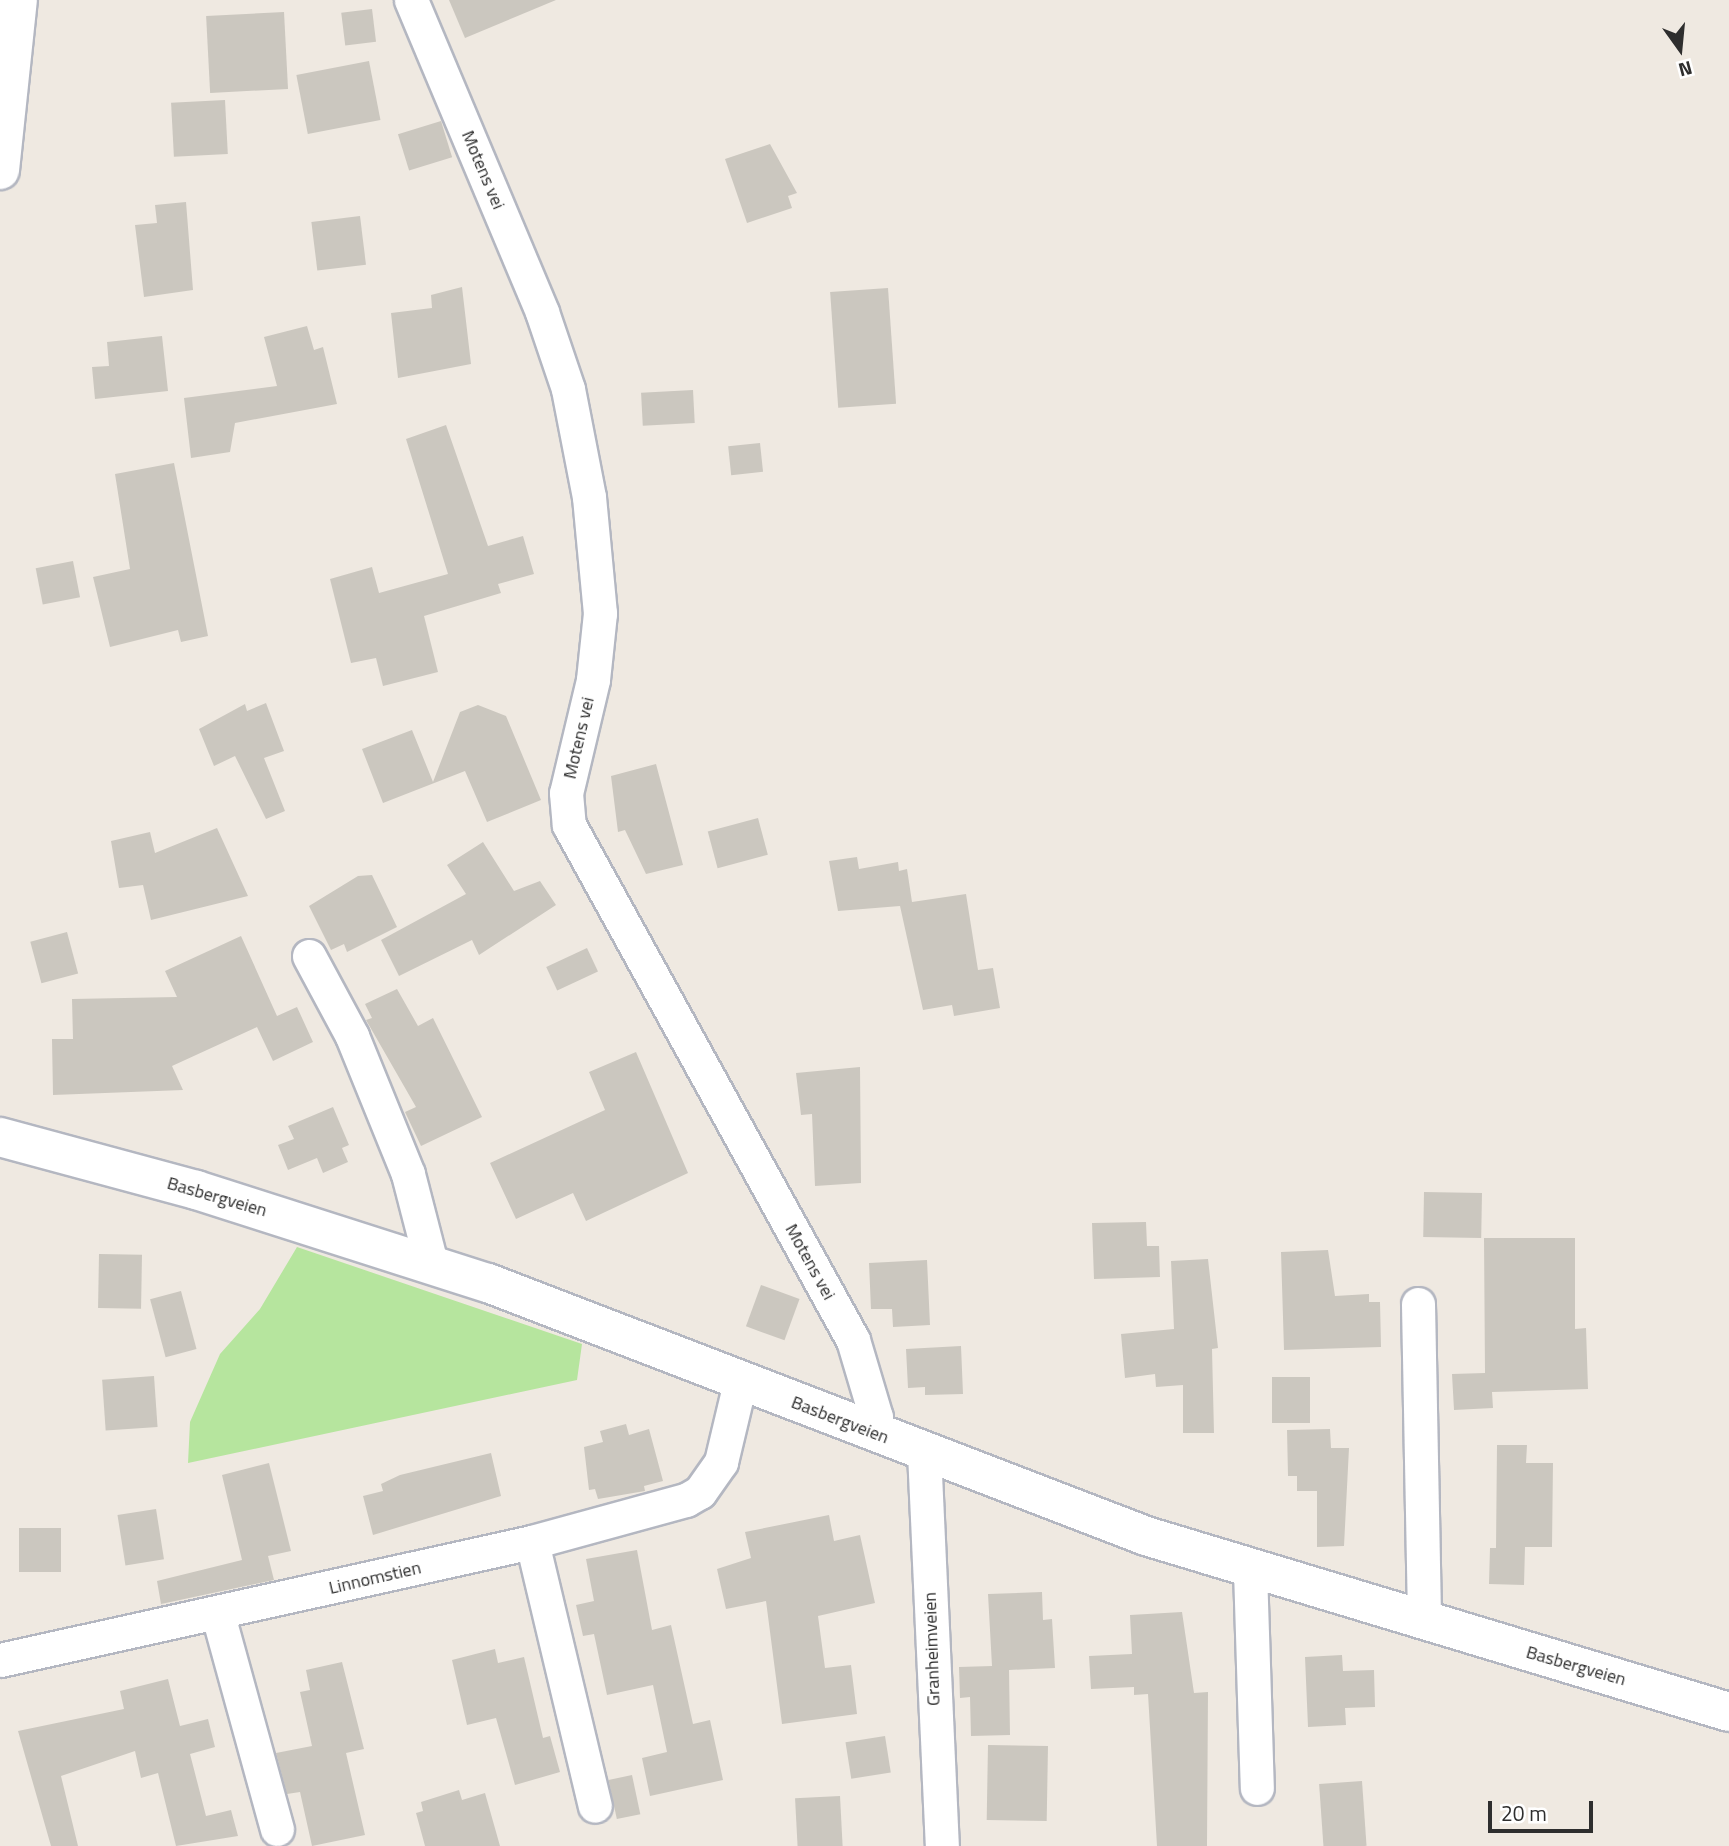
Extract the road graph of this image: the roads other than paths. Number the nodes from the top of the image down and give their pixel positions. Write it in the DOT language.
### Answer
graph roads {
  1 [pos="18,0"];
  2 [pos="411,0"];
  3 [pos="0,170"];
  4 [pos="309,956"];
  5 [pos="0,1137"];
  6 [pos="431,1263"];
  7 [pos="1418,1304"];
  8 [pos="740,1382"];
  9 [pos="874,1433"];
  10 [pos="924,1452"];
  11 [pos="531,1542"];
  12 [pos="1250,1570"];
  13 [pos="218,1615"];
  14 [pos="1424,1621"];
  15 [pos="0,1660"];
  16 [pos="1729,1712"];
  17 [pos="1257,1788"];
  18 [pos="595,1806"];
  19 [pos="277,1829"];
  20 [pos="942,1846"];
  1 -- 3 [label="main road"];
  2 -- 9 [label="street, Motens vei"];
  4 -- 6 [label="street"];
  5 -- 6 [label="main road, Basbergveien"];
  6 -- 8 [label="main road, Basbergveien"];
  7 -- 14 [label="street"];
  8 -- 9 [label="main road, Basbergveien"];
  8 -- 11 [label="street, Linnomstien"];
  9 -- 10 [label="main road, Basbergveien"];
  10 -- 12 [label="main road, Basbergveien"];
  10 -- 20 [label="street, Granheimveien"];
  11 -- 13 [label="street, Linnomstien"];
  11 -- 18 [label="street"];
  12 -- 14 [label="main road, Basbergveien"];
  12 -- 17 [label="street"];
  13 -- 15 [label="street, Linnomstien"];
  13 -- 19 [label="street"];
  14 -- 16 [label="main road, Basbergveien"];
}
